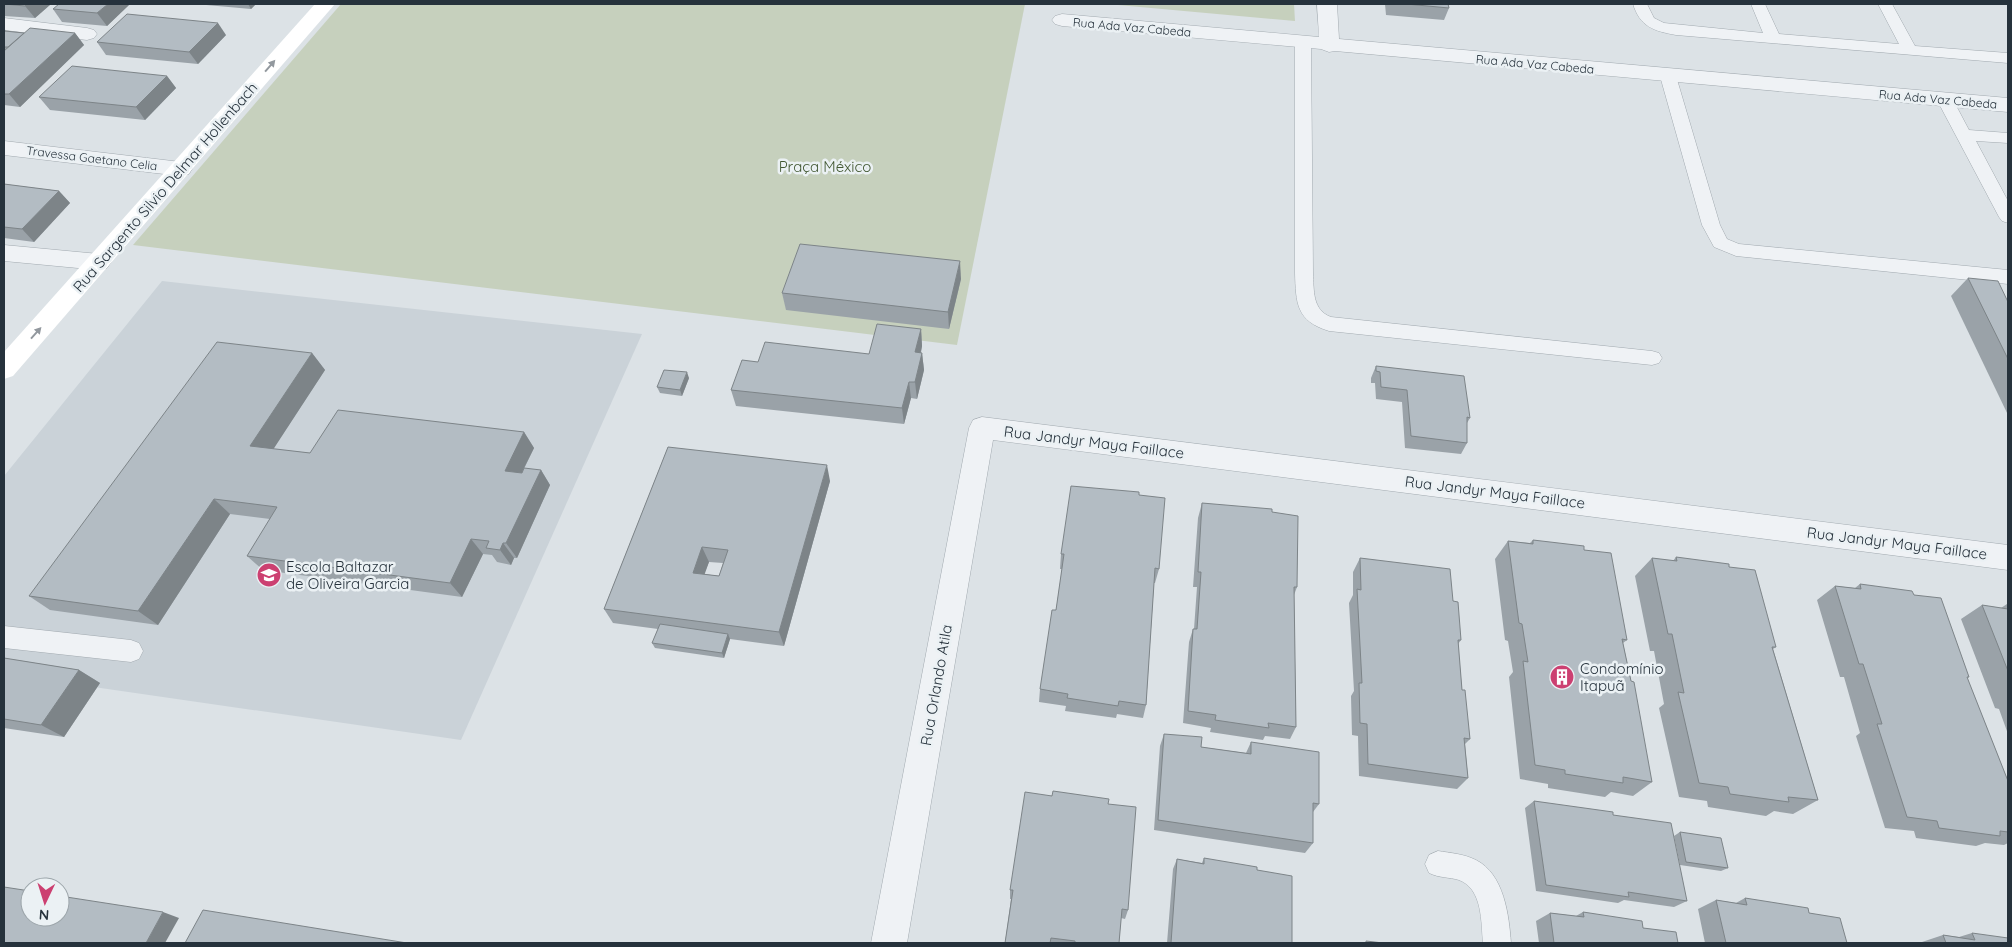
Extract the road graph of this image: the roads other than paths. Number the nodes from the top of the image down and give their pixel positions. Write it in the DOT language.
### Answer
graph roads {
  1 [pos="325,4"];
  2 [pos="1327,4"];
  3 [pos="1640,4"];
  4 [pos="1758,4"];
  5 [pos="1885,4"];
  6 [pos="1062,20"];
  7 [pos="4,24"];
  8 [pos="87,34"];
  9 [pos="1773,38"];
  10 [pos="1303,43"];
  11 [pos="1329,46"];
  12 [pos="1910,50"];
  13 [pos="2008,58"];
  14 [pos="1668,76"];
  15 [pos="1945,100"];
  16 [pos="2008,105"];
  17 [pos="1964,135"];
  18 [pos="2008,138"];
  19 [pos="4,148"];
  20 [pos="181,169"];
  21 [pos="2008,217"];
  22 [pos="4,254"];
  23 [pos="99,262"];
  24 [pos="2008,277"];
  25 [pos="1652,358"];
  26 [pos="4,369"];
  27 [pos="982,428"];
  28 [pos="2008,558"];
  29 [pos="4,637"];
  30 [pos="131,651"];
  31 [pos="1438,864"];
  32 [pos="889,943"];
  33 [pos="1497,943"];
  20 -- 1 [label="street, Rua Sargento Silvio Delmar Hollenbach, one-way"];
  2 -- 11 [label="street"];
  3 -- 9 [label="lane"];
  4 -- 9 [label="lane"];
  5 -- 12 [label="lane"];
  6 -- 10 [label="street, Rua Ada Vaz Cabeda"];
  7 -- 8 [label="street"];
  9 -- 12 [label="lane"];
  10 -- 11 [label="street, Rua Ada Vaz Cabeda"];
  10 -- 25 [label="lane"];
  11 -- 14 [label="street, Rua Ada Vaz Cabeda"];
  12 -- 13 [label="lane"];
  14 -- 15 [label="street, Rua Ada Vaz Cabeda"];
  14 -- 24 [label="lane"];
  15 -- 16 [label="street, Rua Ada Vaz Cabeda"];
  15 -- 17 [label="lane"];
  17 -- 18 [label="lane"];
  17 -- 21 [label="lane"];
  19 -- 20 [label="street, Travessa Gaetano Celia"];
  20 -- 23 [label="street, Rua Sargento Silvio Delmar Hollenbach"];
  22 -- 23 [label="street"];
  26 -- 23 [label="street, Rua Sargento Silvio Delmar Hollenbach, one-way"];
  27 -- 28 [label="street, Rua Jandyr Maya Faillace"];
  27 -- 32 [label="street, Rua Orlando Atila"];
  29 -- 30 [label="lane"];
  31 -- 33 [label="lane"];
}
